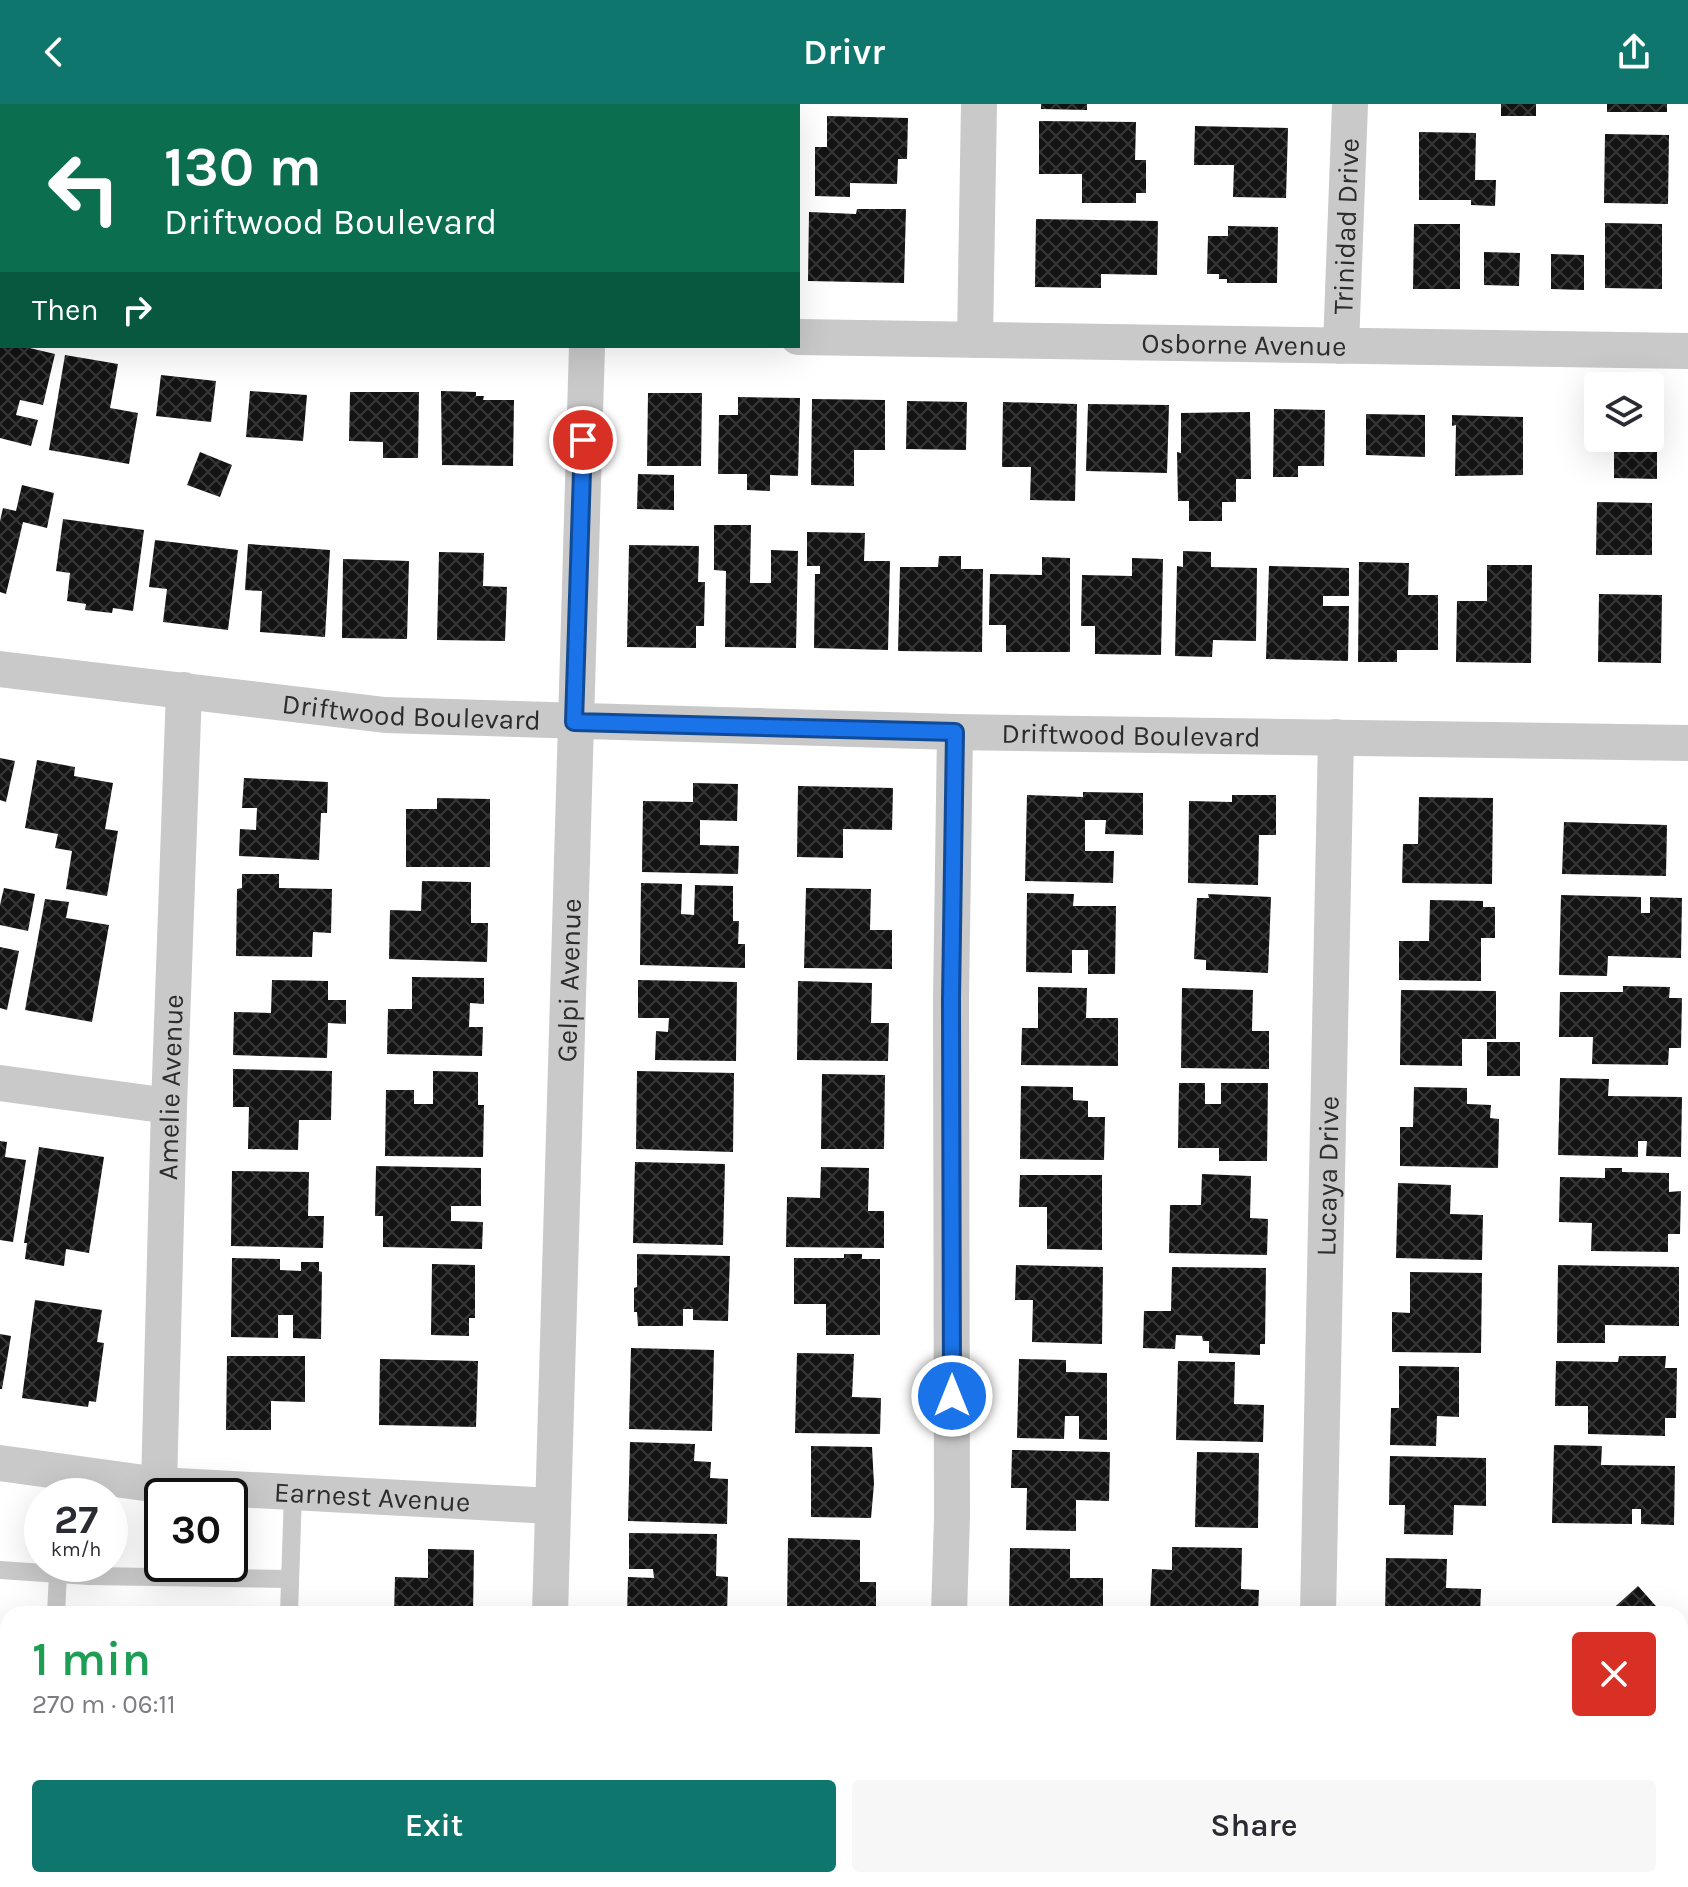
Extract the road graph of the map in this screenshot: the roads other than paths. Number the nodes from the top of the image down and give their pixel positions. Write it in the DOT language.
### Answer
graph roads {
  1 [pos="979,104"];
  2 [pos="1350,104"];
  3 [pos="800,337"];
  4 [pos="975,340"];
  5 [pos="1341,346"];
  6 [pos="587,348"];
  7 [pos="1688,351"];
  8 [pos="0,669"];
  9 [pos="184,690"];
  10 [pos="574,722"];
  11 [pos="955,732"];
  12 [pos="1336,737"];
  13 [pos="1688,743"];
  14 [pos="0,1083"];
  15 [pos="169,1106"];
  16 [pos="0,1463"];
  17 [pos="159,1478"];
  18 [pos="144,1483"];
  19 [pos="248,1490"];
  20 [pos="293,1492"];
  21 [pos="552,1506"];
  22 [pos="0,1570"];
  23 [pos="24,1572"];
  24 [pos="128,1576"];
  25 [pos="290,1579"];
  26 [pos="58,1582"];
  27 [pos="56,1606"];
  28 [pos="289,1606"];
  29 [pos="550,1606"];
  30 [pos="949,1606"];
  31 [pos="1318,1606"];
  1 -- 4 [label="street"];
  2 -- 5 [label="street, Trinidad Drive"];
  3 -- 4 [label="street, Osborne Avenue"];
  4 -- 5 [label="street, Osborne Avenue"];
  5 -- 7 [label="street, Osborne Avenue"];
  6 -- 10 [label="street, Gelpi Avenue"];
  8 -- 9 [label="street, Driftwood Boulevard"];
  9 -- 10 [label="street, Driftwood Boulevard"];
  9 -- 15 [label="street, Amelie Avenue"];
  10 -- 11 [label="street, Driftwood Boulevard"];
  10 -- 21 [label="street, Gelpi Avenue"];
  11 -- 12 [label="street, Driftwood Boulevard"];
  11 -- 30 [label="street"];
  12 -- 13 [label="street, Driftwood Boulevard"];
  12 -- 31 [label="street, Lucaya Drive"];
  14 -- 15 [label="street"];
  15 -- 17 [label="street, Amelie Avenue"];
  16 -- 18 [label="street, Earnest Avenue"];
  19 -- 20 [label="street, Earnest Avenue"];
  20 -- 21 [label="street, Earnest Avenue"];
  20 -- 25 [label="lane"];
  21 -- 29 [label="street, Gelpi Avenue"];
  22 -- 23 [label="lane"];
  24 -- 25 [label="lane"];
  25 -- 28 [label="lane"];
  26 -- 27 [label="lane"];
}
